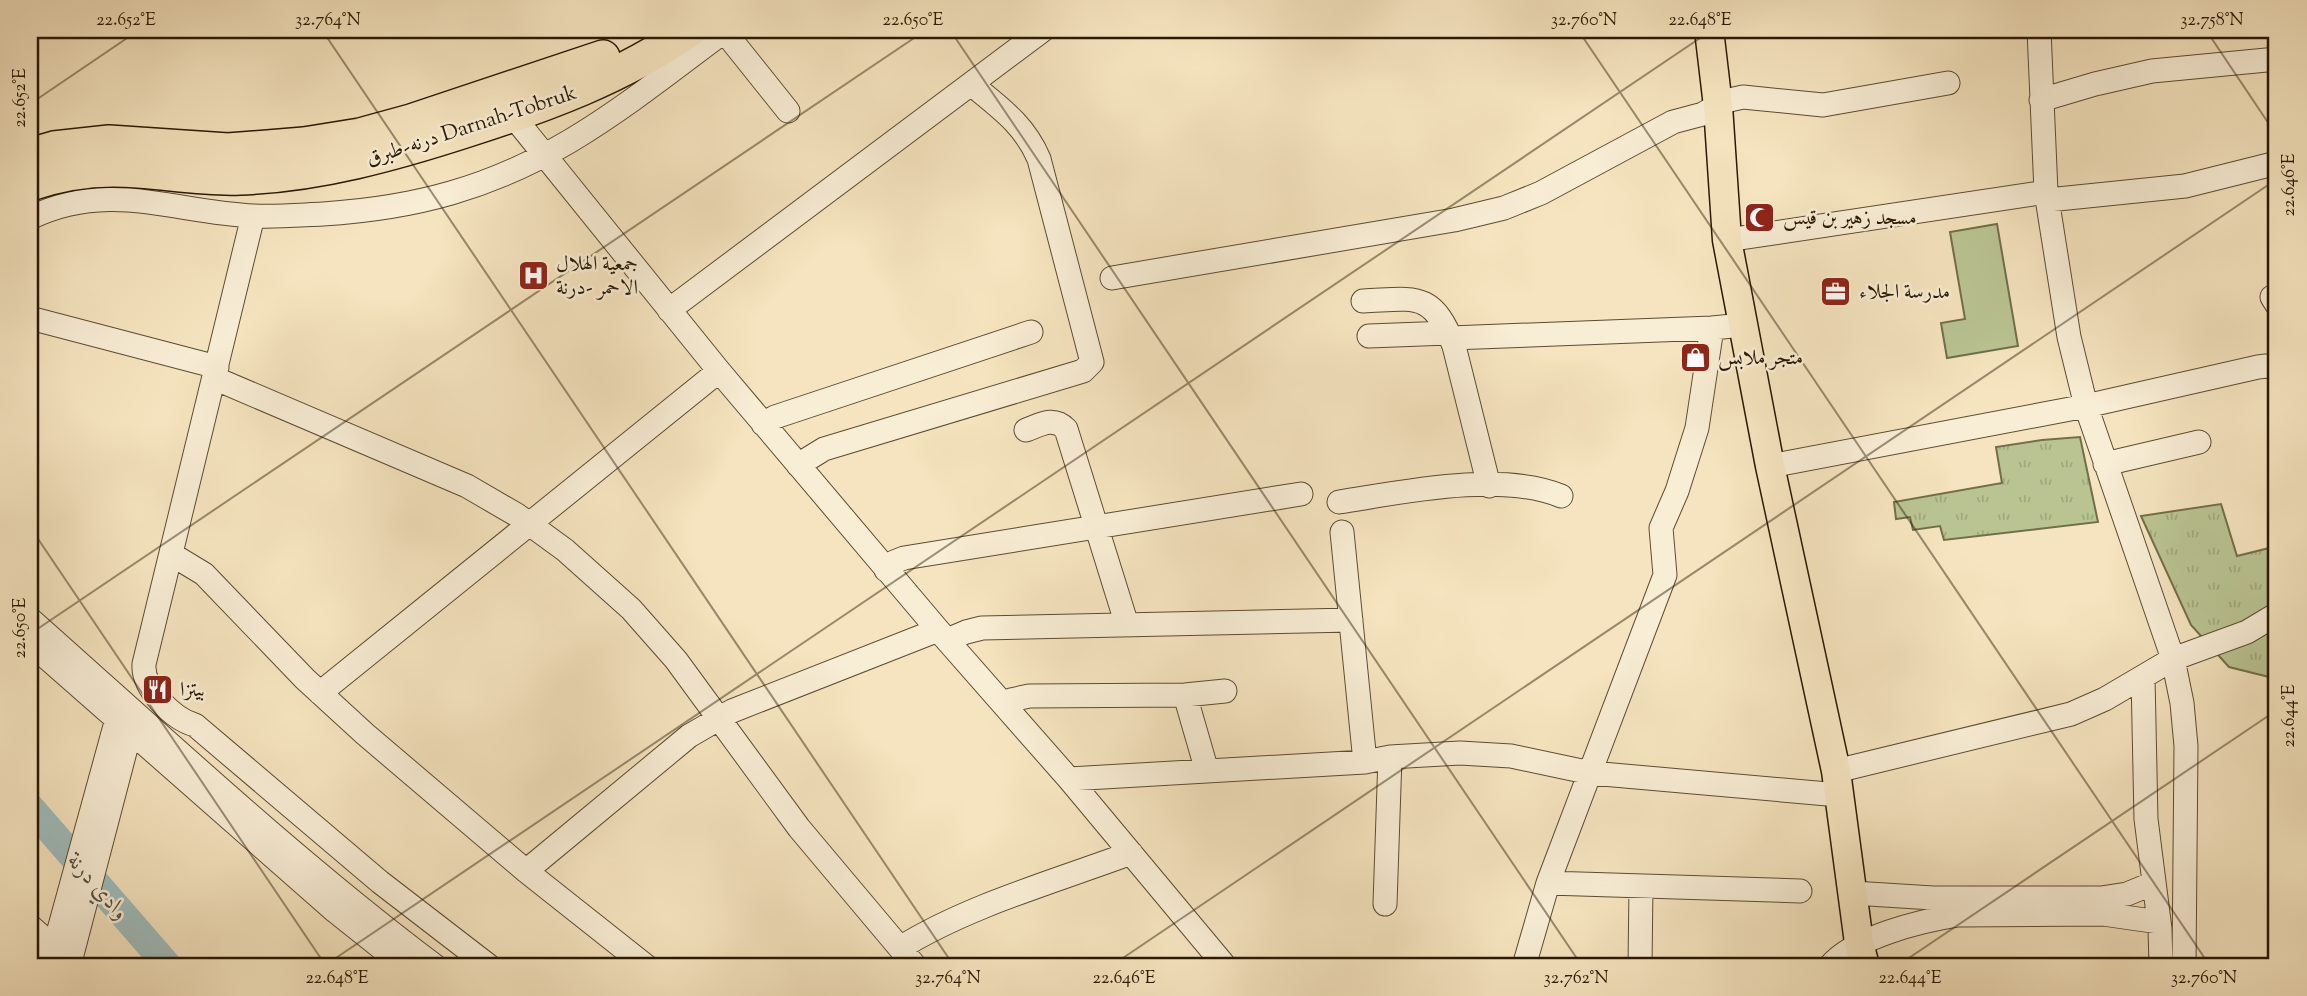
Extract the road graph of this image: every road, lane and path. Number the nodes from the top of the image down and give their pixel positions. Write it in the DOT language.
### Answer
graph roads {
  1 [pos="654,30"];
  2 [pos="690,30"];
  3 [pos="1043,30"];
  4 [pos="1709,30"];
  5 [pos="2039,30"];
  6 [pos="725,31"];
  7 [pos="2277,59"];
  8 [pos="1948,83"];
  9 [pos="971,84"];
  10 [pos="2041,100"];
  11 [pos="1718,106"];
  12 [pos="788,111"];
  13 [pos="513,116"];
  14 [pos="543,156"];
  15 [pos="2277,163"];
  16 [pos="30,174"];
  17 [pos="2047,196"];
  18 [pos="253,216"];
  19 [pos="30,218"];
  20 [pos="1727,240"];
  21 [pos="1112,278"];
  22 [pos="1363,301"];
  23 [pos="669,310"];
  24 [pos="30,318"];
  25 [pos="1743,325"];
  26 [pos="1712,328"];
  27 [pos="1031,332"];
  28 [pos="1450,335"];
  29 [pos="1369,336"];
  30 [pos="2277,369"];
  31 [pos="719,371"];
  32 [pos="215,372"];
  33 [pos="2086,406"];
  34 [pos="763,424"];
  35 [pos="1026,430"];
  36 [pos="2199,442"];
  37 [pos="2105,464"];
  38 [pos="798,465"];
  39 [pos="1770,466"];
  40 [pos="1489,486"];
  41 [pos="1301,494"];
  42 [pos="1562,496"];
  43 [pos="1339,502"];
  44 [pos="530,523"];
  45 [pos="1097,527"];
  46 [pos="1342,532"];
  47 [pos="171,554"];
  48 [pos="886,570"];
  49 [pos="2277,614"];
  50 [pos="30,619"];
  51 [pos="1351,620"];
  52 [pos="1127,625"];
  53 [pos="942,635"];
  54 [pos="30,643"];
  55 [pos="2173,659"];
  56 [pos="2143,677"];
  57 [pos="1225,691"];
  58 [pos="320,693"];
  59 [pos="1185,695"];
  60 [pos="1004,705"];
  61 [pos="718,718"];
  62 [pos="124,724"];
  63 [pos="1390,757"];
  64 [pos="1365,762"];
  65 [pos="1207,771"];
  66 [pos="1591,773"];
  67 [pos="1069,779"];
  68 [pos="1838,783"];
  69 [pos="1130,853"];
  70 [pos="526,871"];
  71 [pos="1548,883"];
  72 [pos="2154,883"];
  73 [pos="1641,886"];
  74 [pos="1800,891"];
  75 [pos="1853,893"];
  76 [pos="1385,904"];
  77 [pos="2159,922"];
  78 [pos="30,926"];
  79 [pos="900,948"];
  80 [pos="30,949"];
  81 [pos="64,953"];
  82 [pos="1858,958"];
  83 [pos="404,966"];
  84 [pos="435,966"];
  85 [pos="489,966"];
  86 [pos="646,966"];
  87 [pos="915,966"];
  88 [pos="1225,966"];
  89 [pos="1524,966"];
  90 [pos="1640,966"];
  91 [pos="1830,966"];
  92 [pos="2161,966"];
  93 [pos="2184,966"];
  1 -- 16 [label="highway, درنه-طبرق Darnah-Tobruk"];
  2 -- 13 [label="highway, درنه-طبرق Darnah-Tobruk"];
  3 -- 9 [label="street"];
  4 -- 11 [label="main road"];
  5 -- 10 [label="street"];
  6 -- 12 [label="street"];
  6 -- 14 [label="street"];
  7 -- 10 [label="street"];
  8 -- 11 [label="street"];
  9 -- 23 [label="street"];
  9 -- 38 [label="street"];
  10 -- 17 [label="street"];
  11 -- 20 [label="main road"];
  11 -- 21 [label="street"];
  13 -- 14 [label="street"];
  13 -- 16 [label="highway, درنه-طبرق Darnah-Tobruk"];
  14 -- 18 [label="street"];
  14 -- 23 [label="street"];
  15 -- 17 [label="street"];
  17 -- 20 [label="street"];
  17 -- 33 [label="street"];
  18 -- 19 [label="street"];
  18 -- 32 [label="street"];
  20 -- 25 [label="main road"];
  22 -- 28 [label="street"];
  23 -- 31 [label="street"];
  24 -- 32 [label="street"];
  25 -- 26 [label="street"];
  25 -- 39 [label="main road"];
  26 -- 28 [label="street"];
  26 -- 66 [label="street"];
  27 -- 34 [label="street"];
  28 -- 29 [label="street"];
  28 -- 40 [label="street"];
  30 -- 33 [label="street"];
  31 -- 34 [label="street"];
  31 -- 44 [label="street"];
  32 -- 44 [label="street"];
  32 -- 47 [label="street"];
  33 -- 37 [label="street"];
  33 -- 39 [label="street"];
  34 -- 38 [label="street"];
  35 -- 45 [label="street"];
  36 -- 37 [label="street"];
  37 -- 55 [label="street"];
  38 -- 48 [label="street"];
  39 -- 68 [label="main road"];
  40 -- 42 [label="street"];
  40 -- 43 [label="street"];
  41 -- 45 [label="street"];
  44 -- 58 [label="street"];
  44 -- 61 [label="street"];
  45 -- 48 [label="street"];
  45 -- 52 [label="street"];
  46 -- 51 [label="street"];
  47 -- 58 [label="street"];
  47 -- 85 [label="street"];
  48 -- 53 [label="street"];
  49 -- 55 [label="street"];
  50 -- 62 [label="street"];
  51 -- 52 [label="street"];
  51 -- 64 [label="street"];
  52 -- 53 [label="street"];
  53 -- 60 [label="street"];
  53 -- 61 [label="street"];
  54 -- 62 [label="street"];
  55 -- 56 [label="street"];
  55 -- 93 [label="street"];
  56 -- 68 [label="street"];
  56 -- 72 [label="street"];
  57 -- 59 [label="street"];
  58 -- 70 [label="street"];
  59 -- 60 [label="street"];
  59 -- 65 [label="street"];
  60 -- 67 [label="street"];
  61 -- 70 [label="street"];
  61 -- 79 [label="street"];
  62 -- 81 [label="street"];
  62 -- 83 [label="street"];
  62 -- 84 [label="street"];
  63 -- 64 [label="street"];
  63 -- 66 [label="street"];
  63 -- 76 [label="street"];
  64 -- 65 [label="street"];
  65 -- 67 [label="street"];
  66 -- 68 [label="street"];
  66 -- 71 [label="street"];
  67 -- 69 [label="street"];
  68 -- 75 [label="main road"];
  69 -- 79 [label="street"];
  69 -- 88 [label="street"];
  70 -- 86 [label="street"];
  71 -- 73 [label="street"];
  71 -- 89 [label="street"];
  72 -- 75 [label="street"];
  72 -- 77 [label="street"];
  73 -- 74 [label="street"];
  73 -- 90 [label="street"];
  75 -- 82 [label="main road"];
  77 -- 82 [label="street"];
  77 -- 92 [label="street"];
  78 -- 81 [label="street"];
  79 -- 87 [label="street"];
  80 -- 81 [label="street"];
  82 -- 91 [label="street"];
}
